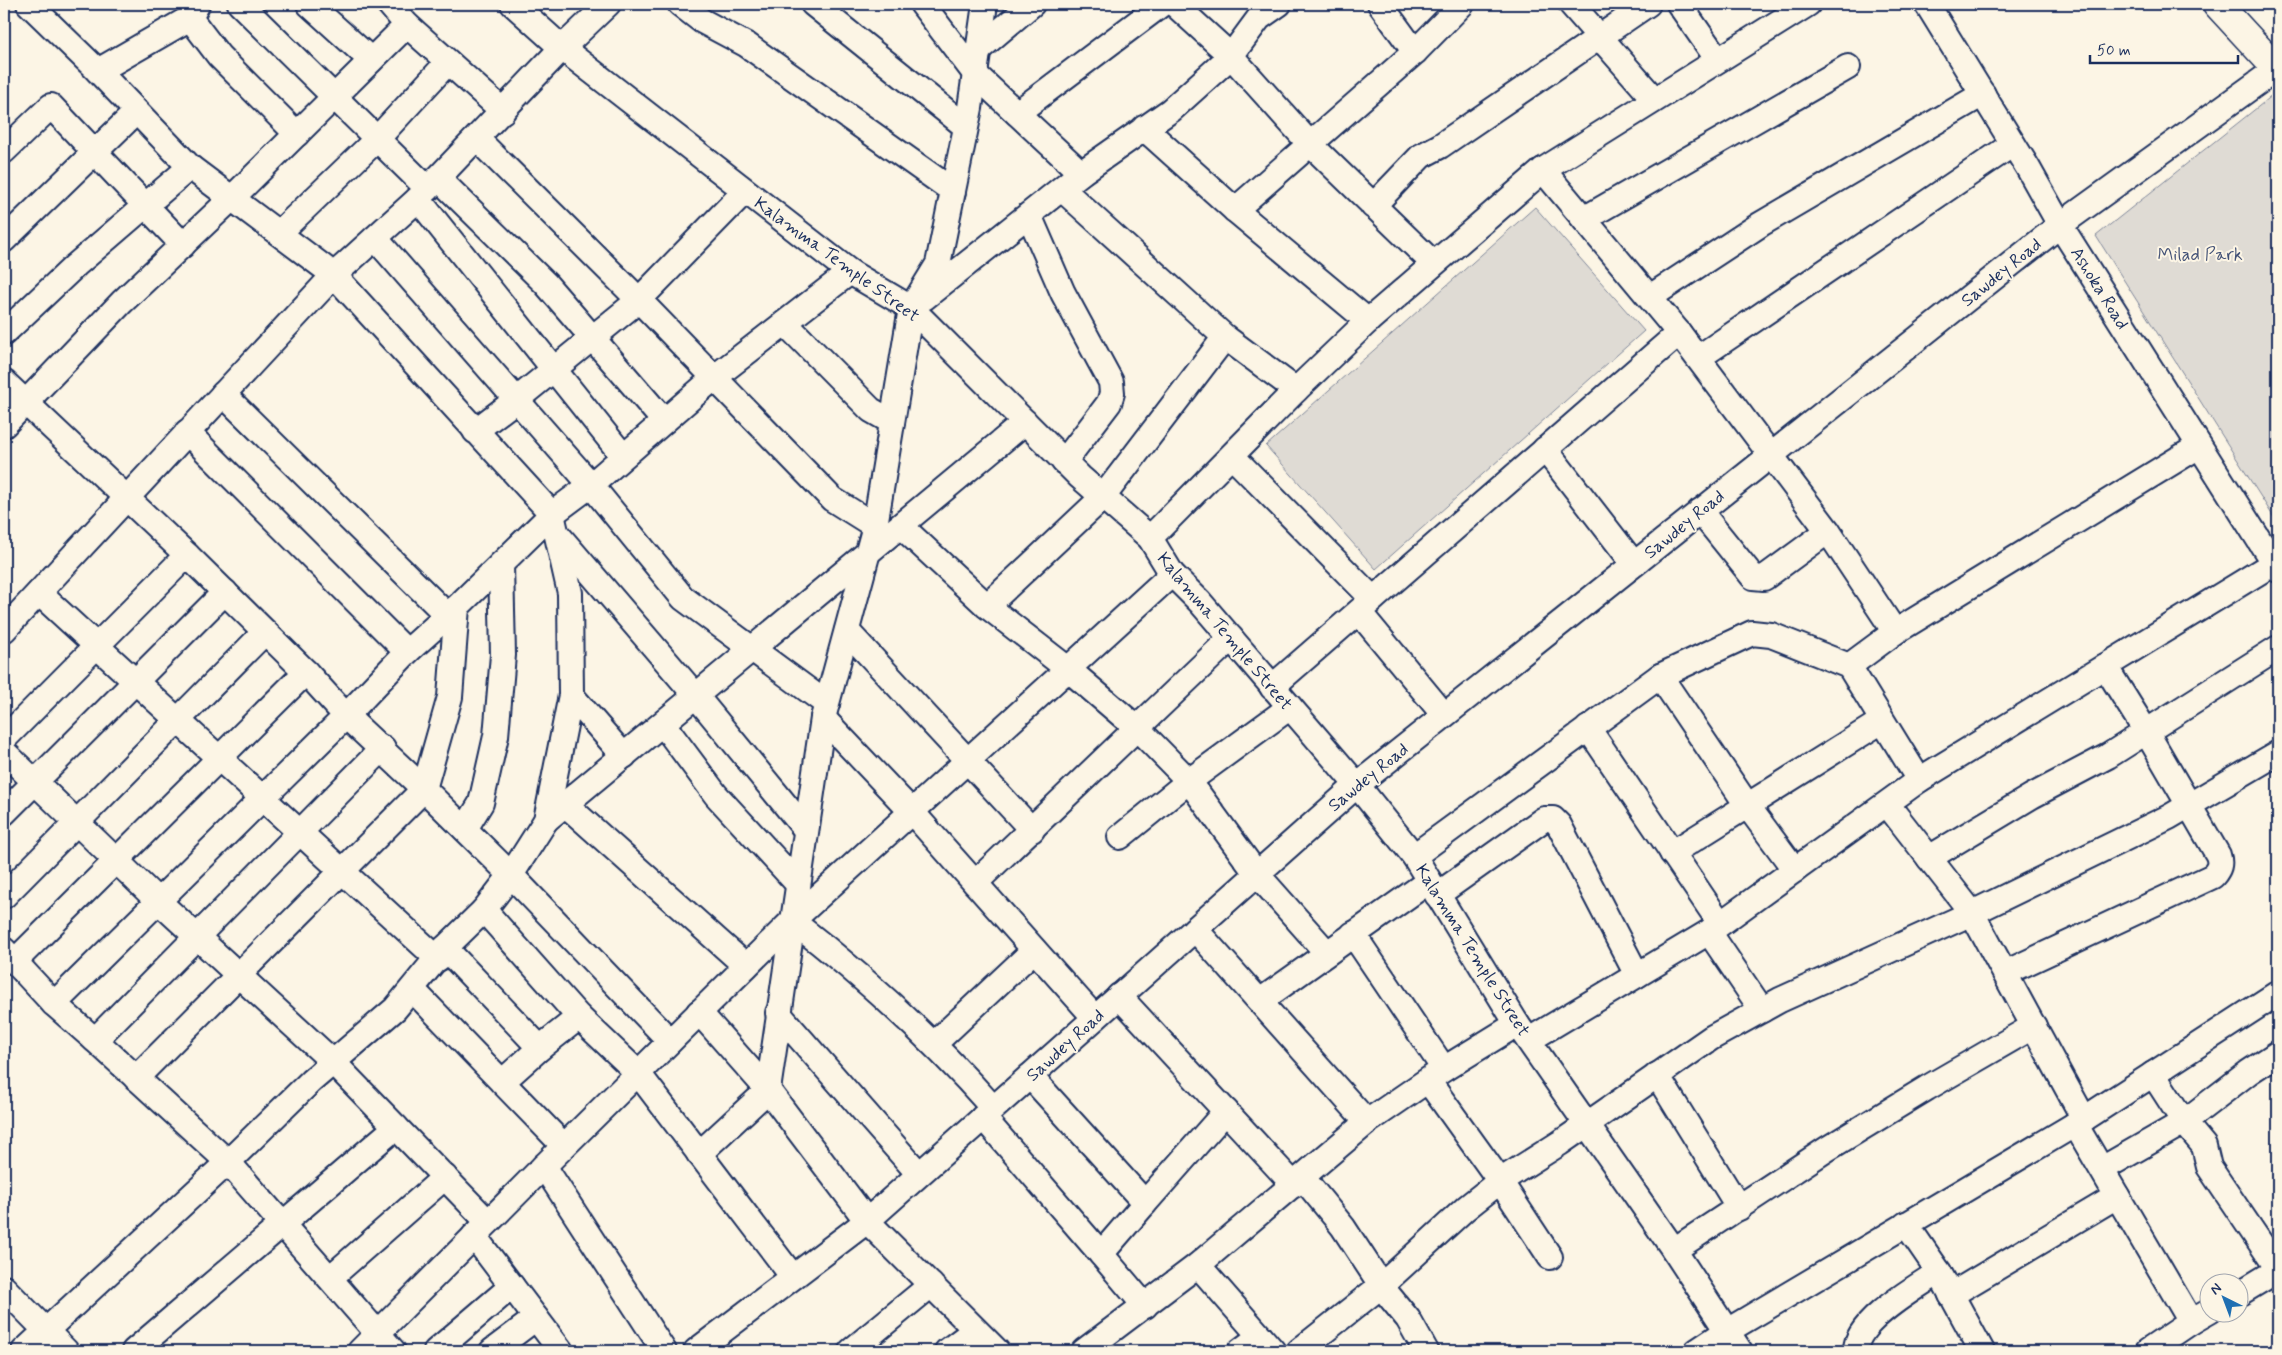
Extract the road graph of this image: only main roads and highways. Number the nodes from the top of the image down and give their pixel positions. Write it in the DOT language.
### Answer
graph roads {
  1 [pos="2217,4"];
  2 [pos="2278,69"];
  1 -- 2 [label="main road"];
}
